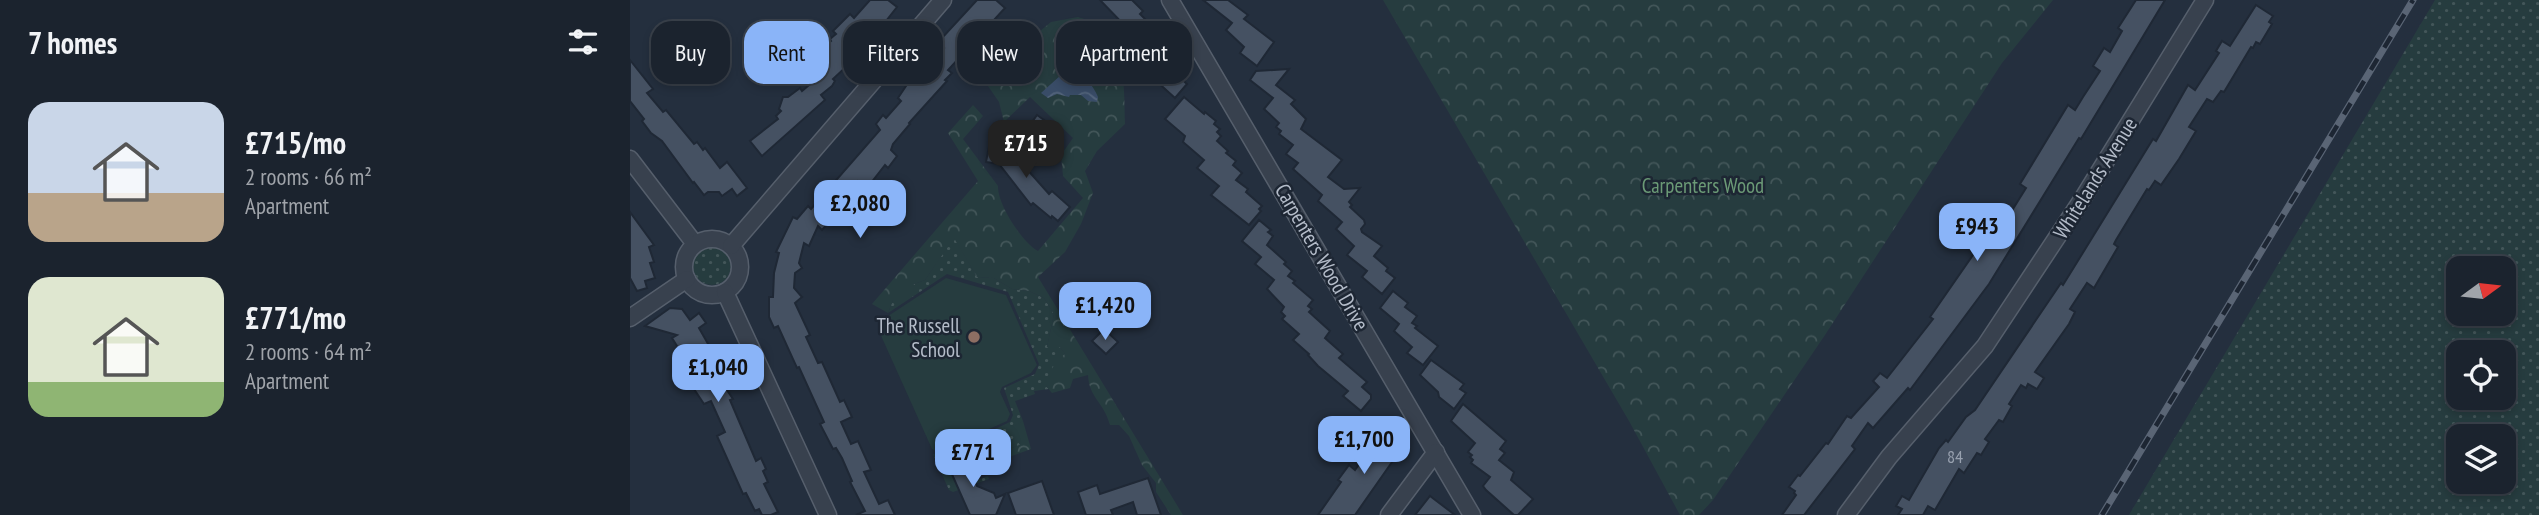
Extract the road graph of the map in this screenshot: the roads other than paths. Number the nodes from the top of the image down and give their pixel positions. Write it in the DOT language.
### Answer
graph roads {
  1 [pos="943,0"];
  2 [pos="1170,0"];
  3 [pos="2205,0"];
  4 [pos="630,159"];
  5 [pos="695,244"];
  6 [pos="731,246"];
  7 [pos="687,279"];
  8 [pos="724,292"];
  9 [pos="630,318"];
  10 [pos="1436,452"];
  11 [pos="828,515"];
  12 [pos="1389,515"];
  13 [pos="1472,515"];
  14 [pos="1846,515"];
  1 -- 6 [label="street"];
  2 -- 10 [label="street, Carpenters Wood Drive"];
  3 -- 14 [label="street, Whitelands Avenue"];
  4 -- 5 [label="street"];
  5 -- 6 [label="street"];
  5 -- 7 [label="street"];
  6 -- 8 [label="street"];
  7 -- 8 [label="street"];
  7 -- 9 [label="street"];
  8 -- 11 [label="street"];
  10 -- 12 [label="street"];
  10 -- 13 [label="street, Carpenters Wood Drive"];
}
